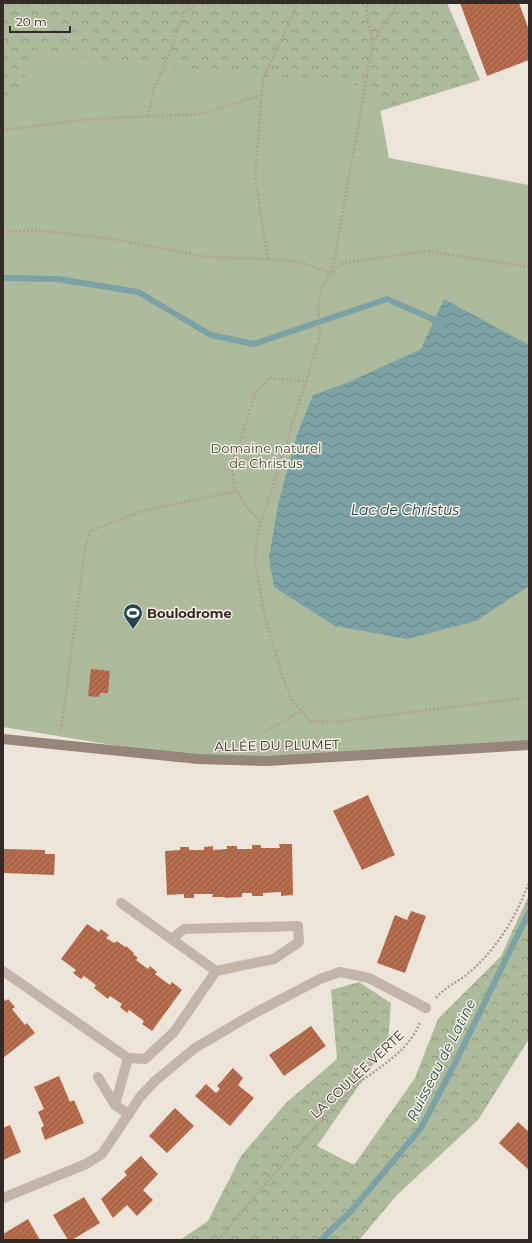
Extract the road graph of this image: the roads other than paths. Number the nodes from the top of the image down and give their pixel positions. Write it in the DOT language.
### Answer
graph roads {
  1 [pos="3,739"];
  2 [pos="529,745"];
  3 [pos="121,903"];
  4 [pos="172,939"];
  5 [pos="216,971"];
  6 [pos="3,972"];
  7 [pos="426,1008"];
  8 [pos="128,1058"];
  9 [pos="98,1077"];
  10 [pos="115,1105"];
  11 [pos="129,1114"];
  12 [pos="3,1198"];
  1 -- 2 [label="street, ALLÉE DU PLUMET"];
  3 -- 4 [label="street"];
  4 -- 5 [label="street"];
  4 -- 5 [label="street"];
  5 -- 8 [label="street"];
  6 -- 8 [label="street"];
  7 -- 11 [label="street"];
  8 -- 10 [label="street"];
  9 -- 10 [label="street"];
  10 -- 11 [label="street"];
  11 -- 12 [label="street"];
}
